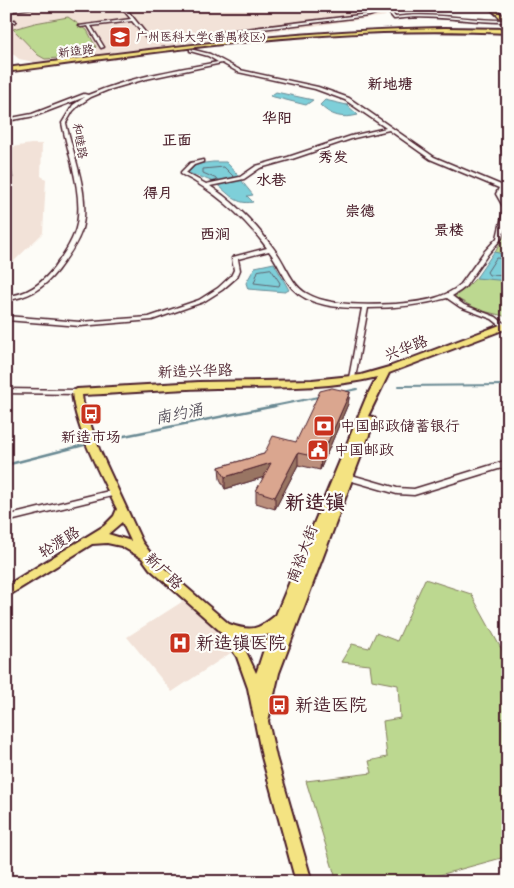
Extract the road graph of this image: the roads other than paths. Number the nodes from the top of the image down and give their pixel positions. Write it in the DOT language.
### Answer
graph roads {
  1 [pos="42,6"];
  2 [pos="122,6"];
  3 [pos="375,6"];
  4 [pos="384,6"];
  5 [pos="391,6"];
  6 [pos="490,6"];
  7 [pos="6,11"];
  8 [pos="399,17"];
  9 [pos="133,20"];
  10 [pos="15,21"];
  11 [pos="506,22"];
  12 [pos="6,23"];
  13 [pos="308,23"];
  14 [pos="89,25"];
  15 [pos="82,26"];
  16 [pos="313,27"];
  17 [pos="508,32"];
  18 [pos="102,47"];
  19 [pos="212,47"];
  20 [pos="191,50"];
  21 [pos="209,55"];
  22 [pos="222,62"];
  23 [pos="7,72"];
  24 [pos="112,86"];
  25 [pos="7,120"];
  26 [pos="388,128"];
  27 [pos="508,134"];
  28 [pos="201,161"];
  29 [pos="508,162"];
  30 [pos="207,185"];
  31 [pos="505,189"];
  32 [pos="271,249"];
  33 [pos="448,296"];
  34 [pos="6,298"];
  35 [pos="365,307"];
  36 [pos="6,318"];
  37 [pos="505,324"];
  38 [pos="387,371"];
  39 [pos="352,378"];
  40 [pos="6,390"];
  41 [pos="77,392"];
  42 [pos="508,463"];
  43 [pos="348,477"];
  44 [pos="113,493"];
  45 [pos="121,511"];
  46 [pos="6,519"];
  47 [pos="83,544"];
  48 [pos="148,558"];
  49 [pos="6,592"];
  50 [pos="281,618"];
  51 [pos="223,626"];
  52 [pos="258,708"];
  53 [pos="261,724"];
  54 [pos="304,882"];
  1 -- 7 [label="street"];
  2 -- 9 [label="street"];
  3 -- 13 [label="street"];
  4 -- 8 [label="street"];
  5 -- 8 [label="street"];
  6 -- 11 [label="main road"];
  8 -- 11 [label="street"];
  9 -- 13 [label="street"];
  9 -- 14 [label="street"];
  10 -- 12 [label="street"];
  13 -- 16 [label="street"];
  14 -- 15 [label="street"];
  14 -- 18 [label="street"];
  17 -- 19 [label="main road, 新造路"];
  17 -- 23 [label="main road, 新造路"];
  19 -- 20 [label="main road, 新造路"];
  19 -- 21 [label="street"];
  20 -- 21 [label="street"];
  20 -- 23 [label="main road, 新造路"];
  21 -- 22 [label="street"];
  22 -- 24 [label="street, 和睦路"];
  22 -- 26 [label="street"];
  24 -- 25 [label="street"];
  24 -- 34 [label="street, 和睦路"];
  26 -- 30 [label="street"];
  26 -- 31 [label="street"];
  27 -- 29 [label="main road"];
  28 -- 30 [label="street"];
  30 -- 32 [label="street"];
  31 -- 33 [label="street"];
  32 -- 35 [label="street"];
  32 -- 36 [label="street"];
  33 -- 35 [label="street"];
  33 -- 37 [label="street"];
  35 -- 39 [label="street"];
  37 -- 38 [label="main road, 兴华路"];
  38 -- 39 [label="main road, 新造兴华路"];
  38 -- 43 [label="main road, 南裕大街"];
  38 -- 50 [label="main road, 南裕大街"];
  39 -- 41 [label="main road, 新造兴华路"];
  40 -- 41 [label="street, 新造兴华路"];
  41 -- 44 [label="main road, 新广路"];
  42 -- 43 [label="street"];
  43 -- 53 [label="main road, 南裕大街"];
  44 -- 45 [label="main road, 新广路"];
  44 -- 46 [label="street"];
  45 -- 47 [label="main road, 轮渡路"];
  45 -- 48 [label="main road, 新广路"];
  47 -- 48 [label="main road"];
  47 -- 49 [label="main road, 轮渡路"];
  48 -- 51 [label="main road, 新广路"];
  50 -- 51 [label="main road"];
  50 -- 52 [label="main road, 南裕大街"];
  51 -- 52 [label="main road, 新广路"];
  52 -- 53 [label="main road"];
  53 -- 54 [label="main road"];
}
